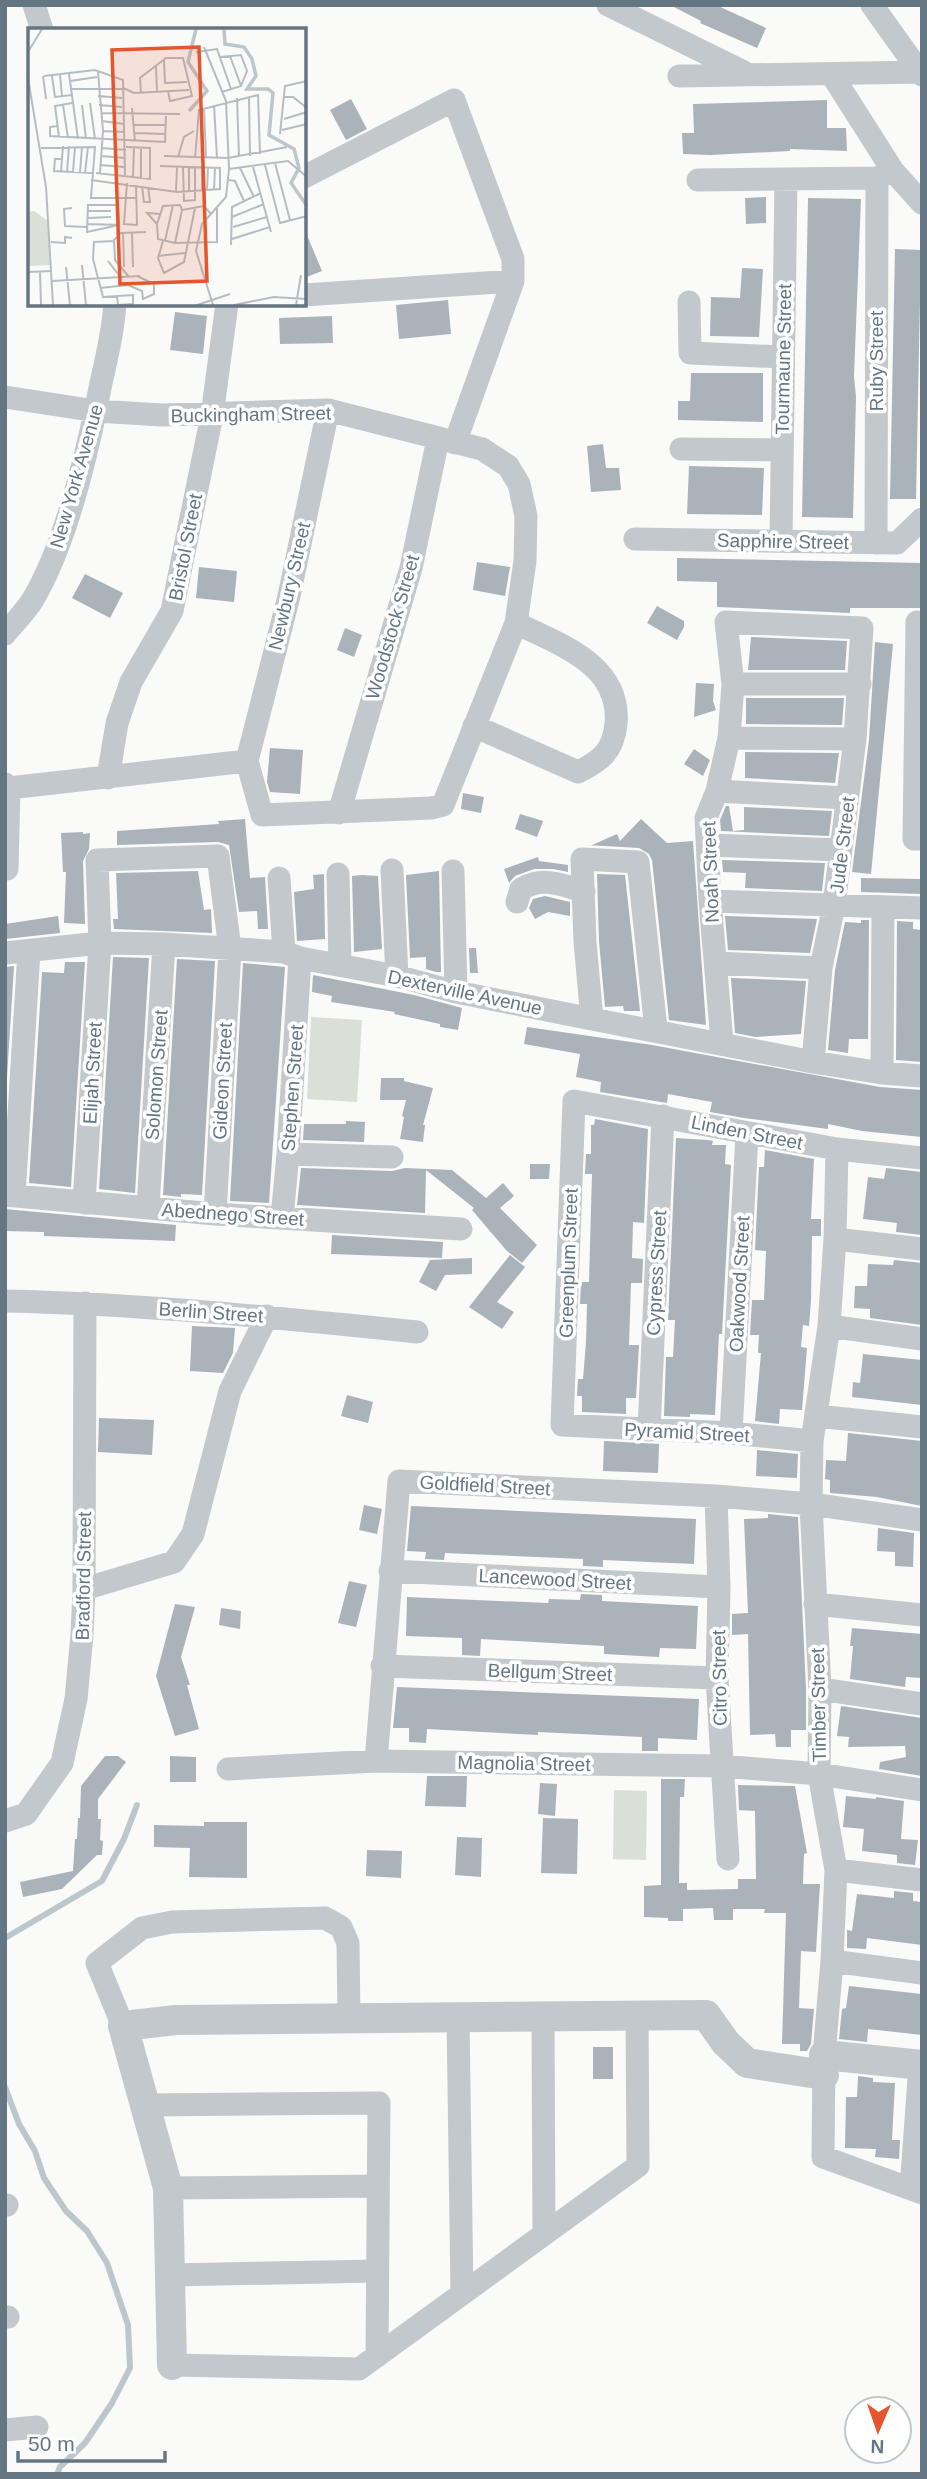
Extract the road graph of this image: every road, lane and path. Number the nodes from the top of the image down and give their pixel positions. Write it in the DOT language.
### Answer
graph roads {
  1 [pos="34,5"];
  2 [pos="608,5"];
  3 [pos="872,5"];
  4 [pos="41,28"];
  5 [pos="921,73"];
  6 [pos="747,74"];
  7 [pos="832,75"];
  8 [pos="679,76"];
  9 [pos="885,174"];
  10 [pos="306,176"];
  11 [pos="786,178"];
  12 [pos="698,180"];
  13 [pos="922,202"];
  14 [pos="513,281"];
  15 [pos="306,295"];
  16 [pos="689,302"];
  17 [pos="115,306"];
  18 [pos="227,306"];
  19 [pos="783,357"];
  20 [pos="5,397"];
  21 [pos="328,410"];
  22 [pos="96,411"];
  23 [pos="212,415"];
  24 [pos="446,441"];
  25 [pos="681,449"];
  26 [pos="782,450"];
  27 [pos="922,519"];
  28 [pos="635,539"];
  29 [pos="781,540"];
  30 [pos="876,543"];
  31 [pos="916,621"];
  32 [pos="726,622"];
  33 [pos="516,623"];
  34 [pos="5,634"];
  35 [pos="733,684"];
  36 [pos="860,684"];
  37 [pos="474,726"];
  38 [pos="729,738"];
  39 [pos="855,739"];
  40 [pos="247,761"];
  41 [pos="108,778"];
  42 [pos="7,786"];
  43 [pos="717,791"];
  44 [pos="847,798"];
  45 [pos="339,813"];
  46 [pos="918,839"];
  47 [pos="708,845"];
  48 [pos="840,850"];
  49 [pos="7,869"];
  50 [pos="392,870"];
  51 [pos="453,871"];
  52 [pos="338,874"];
  53 [pos="279,878"];
  54 [pos="584,891"];
  55 [pos="710,901"];
  56 [pos="517,902"];
  57 [pos="834,905"];
  58 [pos="883,907"];
  59 [pos="922,908"];
  60 [pos="100,943"];
  61 [pos="164,944"];
  62 [pos="229,949"];
  63 [pos="29,951"];
  64 [pos="5,953"];
  65 [pos="292,955"];
  66 [pos="716,963"];
  67 [pos="340,965"];
  68 [pos="821,968"];
  69 [pos="397,976"];
  70 [pos="456,992"];
  71 [pos="592,1019"];
  72 [pos="656,1029"];
  73 [pos="722,1042"];
  74 [pos="813,1062"];
  75 [pos="882,1073"];
  76 [pos="922,1076"];
  77 [pos="574,1101"];
  78 [pos="663,1116"];
  79 [pos="747,1134"];
  80 [pos="837,1149"];
  81 [pos="288,1154"];
  82 [pos="392,1157"];
  83 [pos="922,1158"];
  84 [pos="10,1195"];
  85 [pos="84,1203"];
  86 [pos="148,1207"];
  87 [pos="215,1214"];
  88 [pos="282,1218"];
  89 [pos="461,1229"];
  90 [pos="835,1239"];
  91 [pos="922,1249"];
  92 [pos="5,1301"];
  93 [pos="85,1303"];
  94 [pos="267,1316"];
  95 [pos="829,1326"];
  96 [pos="416,1332"];
  97 [pos="922,1339"];
  98 [pos="817,1416"];
  99 [pos="562,1425"];
  100 [pos="922,1427"];
  101 [pos="649,1430"];
  102 [pos="731,1433"];
  103 [pos="812,1441"];
  104 [pos="716,1496"];
  105 [pos="811,1504"];
  106 [pos="922,1520"];
  107 [pos="390,1571"];
  108 [pos="719,1587"];
  109 [pos="84,1589"];
  110 [pos="815,1604"];
  111 [pos="922,1615"];
  112 [pos="382,1666"];
  113 [pos="717,1678"];
  114 [pos="820,1689"];
  115 [pos="922,1704"];
  116 [pos="376,1761"];
  117 [pos="722,1766"];
  118 [pos="228,1769"];
  119 [pos="819,1774"];
  120 [pos="922,1790"];
  121 [pos="5,1821"];
  122 [pos="728,1858"];
  123 [pos="836,1870"];
  124 [pos="922,1881"];
  125 [pos="832,1961"];
  126 [pos="922,1973"];
  127 [pos="543,2016"];
  128 [pos="637,2016"];
  129 [pos="458,2017"];
  130 [pos="349,2018"];
  131 [pos="123,2026"];
  132 [pos="824,2065"];
  133 [pos="921,2065"];
  134 [pos="145,2105"];
  135 [pos="378,2186"];
  136 [pos="168,2188"];
  137 [pos="916,2191"];
  138 [pos="544,2234"];
  139 [pos="377,2271"];
  140 [pos="170,2275"];
  141 [pos="462,2294"];
  142 [pos="377,2356"];
  143 [pos="172,2365"];
  144 [pos="37,2427"];
  145 [pos="5,2430"];
  1 -- 4 [label="street"];
  2 -- 6 [label="street"];
  3 -- 5 [label="street"];
  5 -- 7 [label="street"];
  6 -- 7 [label="street"];
  6 -- 8 [label="street"];
  7 -- 9 [label="street"];
  9 -- 11 [label="street"];
  9 -- 13 [label="street"];
  9 -- 30 [label="street, Ruby Street"];
  10 -- 14 [label="street, Woodstock Street"];
  11 -- 12 [label="street"];
  11 -- 19 [label="street, Tourmaune Street"];
  14 -- 15 [label="street"];
  14 -- 24 [label="street, Woodstock Street"];
  16 -- 19 [label="street"];
  17 -- 22 [label="street, New York Avenue"];
  18 -- 23 [label="street, Bristol Street"];
  19 -- 26 [label="street, Tourmaune Street"];
  20 -- 22 [label="street, Buckingham Street"];
  21 -- 23 [label="street, Buckingham Street"];
  21 -- 24 [label="street, Buckingham Street"];
  21 -- 40 [label="street, Newbury Street"];
  22 -- 23 [label="street, Buckingham Street"];
  22 -- 34 [label="street, New York Avenue"];
  23 -- 41 [label="street, Bristol Street"];
  24 -- 33 [label="street, Buckingham Street"];
  24 -- 45 [label="street, Woodstock Street"];
  25 -- 26 [label="street"];
  26 -- 29 [label="street, Tourmaune Street"];
  27 -- 30 [label="street, Sapphire Street"];
  28 -- 29 [label="street, Sapphire Street"];
  29 -- 30 [label="street, Sapphire Street"];
  31 -- 46 [label="street"];
  32 -- 35 [label="street, Noah Street"];
  32 -- 36 [label="street, Jude Street"];
  33 -- 37 [label="street, Buckingham Street"];
  33 -- 37 [label="street"];
  35 -- 36 [label="street"];
  35 -- 38 [label="street, Noah Street"];
  36 -- 39 [label="street, Jude Street"];
  37 -- 45 [label="street, Buckingham Street"];
  38 -- 39 [label="street"];
  38 -- 43 [label="street, Noah Street"];
  39 -- 44 [label="street, Jude Street"];
  40 -- 41 [label="street"];
  40 -- 45 [label="street"];
  41 -- 42 [label="street"];
  42 -- 49 [label="street"];
  43 -- 44 [label="street"];
  43 -- 47 [label="street, Noah Street"];
  44 -- 48 [label="street, Jude Street"];
  47 -- 48 [label="street"];
  47 -- 55 [label="street, Noah Street"];
  48 -- 57 [label="street, Jude Street"];
  50 -- 69 [label="street"];
  51 -- 70 [label="street"];
  52 -- 67 [label="street"];
  53 -- 65 [label="street, Stephen Street"];
  54 -- 56 [label="street"];
  54 -- 71 [label="street"];
  54 -- 72 [label="street"];
  55 -- 57 [label="street"];
  55 -- 66 [label="street, Noah Street"];
  57 -- 58 [label="street"];
  57 -- 68 [label="street, Jude Street"];
  58 -- 59 [label="street"];
  58 -- 75 [label="street"];
  60 -- 61 [label="street, Dexterville Avenue"];
  60 -- 62 [label="street, Elijah Street"];
  60 -- 63 [label="street, Dexterville Avenue"];
  60 -- 85 [label="street, Elijah Street"];
  61 -- 62 [label="street, Dexterville Avenue"];
  61 -- 86 [label="street, Solomon Street"];
  62 -- 65 [label="street, Dexterville Avenue"];
  62 -- 87 [label="street, Gideon Street"];
  63 -- 64 [label="street, Dexterville Avenue"];
  63 -- 84 [label="street"];
  65 -- 67 [label="street, Dexterville Avenue"];
  65 -- 81 [label="street, Stephen Street"];
  66 -- 68 [label="street"];
  66 -- 73 [label="street, Noah Street"];
  67 -- 69 [label="street, Dexterville Avenue"];
  68 -- 74 [label="street, Jude Street"];
  69 -- 70 [label="street, Dexterville Avenue"];
  70 -- 71 [label="street, Dexterville Avenue"];
  71 -- 72 [label="street, Dexterville Avenue"];
  72 -- 73 [label="street, Dexterville Avenue"];
  73 -- 74 [label="street, Dexterville Avenue"];
  74 -- 75 [label="street, Dexterville Avenue"];
  75 -- 76 [label="street, Dexterville Avenue"];
  77 -- 78 [label="street, Linden Street"];
  77 -- 99 [label="street, Greenplum Street"];
  78 -- 79 [label="street, Linden Street"];
  78 -- 101 [label="street, Cypress Street"];
  79 -- 80 [label="street, Linden Street"];
  79 -- 102 [label="street, Oakwood Street"];
  80 -- 83 [label="street, Linden Street"];
  80 -- 90 [label="street, Timber Street"];
  81 -- 82 [label="street"];
  81 -- 88 [label="street, Stephen Street"];
  84 -- 85 [label="street, Abednego Street"];
  85 -- 86 [label="street, Abednego Street"];
  86 -- 87 [label="street, Abednego Street"];
  87 -- 88 [label="street, Abednego Street"];
  88 -- 89 [label="street, Abednego Street"];
  90 -- 91 [label="street"];
  90 -- 95 [label="street, Timber Street"];
  92 -- 93 [label="street, Berlin Street"];
  93 -- 94 [label="street, Berlin Street"];
  93 -- 109 [label="street, Bradford Street"];
  94 -- 96 [label="street, Berlin Street"];
  94 -- 109 [label="street"];
  95 -- 97 [label="street"];
  95 -- 98 [label="street, Timber Street"];
  98 -- 100 [label="street"];
  98 -- 103 [label="street, Timber Street"];
  99 -- 101 [label="street, Pyramid Street"];
  101 -- 102 [label="street, Pyramid Street"];
  102 -- 103 [label="street, Pyramid Street"];
  103 -- 105 [label="street, Timber Street"];
  104 -- 105 [label="street, Goldfield Street"];
  104 -- 107 [label="street, Goldfield Street"];
  104 -- 108 [label="street, Citro Street"];
  105 -- 106 [label="street, Goldfield Street"];
  105 -- 110 [label="street, Timber Street"];
  107 -- 108 [label="street, Lancewood Street"];
  107 -- 112 [label="street, Goldfield Street"];
  108 -- 113 [label="street, Citro Street"];
  109 -- 121 [label="street, Bradford Street"];
  110 -- 111 [label="street"];
  110 -- 114 [label="street, Timber Street"];
  112 -- 113 [label="street, Bellgum Street"];
  112 -- 116 [label="street, Goldfield Street"];
  113 -- 117 [label="street, Citro Street"];
  114 -- 115 [label="street"];
  114 -- 119 [label="street, Timber Street"];
  116 -- 117 [label="street, Magnolia Street"];
  116 -- 118 [label="street, Magnolia Street"];
  117 -- 119 [label="street, Magnolia Street"];
  117 -- 122 [label="street, Citro Street"];
  119 -- 120 [label="street, Magnolia Street"];
  119 -- 123 [label="street, Timber Street"];
  123 -- 124 [label="street"];
  123 -- 125 [label="street, Timber Street"];
  125 -- 126 [label="street"];
  125 -- 132 [label="street, Timber Street"];
  127 -- 128 [label="street"];
  127 -- 129 [label="street"];
  127 -- 138 [label="street"];
  128 -- 132 [label="street"];
  128 -- 138 [label="street"];
  129 -- 130 [label="street"];
  129 -- 141 [label="street"];
  130 -- 131 [label="street"];
  130 -- 131 [label="street"];
  131 -- 134 [label="street"];
  132 -- 133 [label="street"];
  132 -- 137 [label="street, Timber Street"];
  133 -- 137 [label="street"];
  134 -- 135 [label="street"];
  134 -- 136 [label="street"];
  135 -- 136 [label="street"];
  135 -- 139 [label="street"];
  136 -- 140 [label="street"];
  138 -- 141 [label="street"];
  139 -- 140 [label="street"];
  139 -- 142 [label="street"];
  140 -- 143 [label="street"];
  141 -- 142 [label="street"];
  142 -- 143 [label="street"];
  144 -- 145 [label="street"];
}
